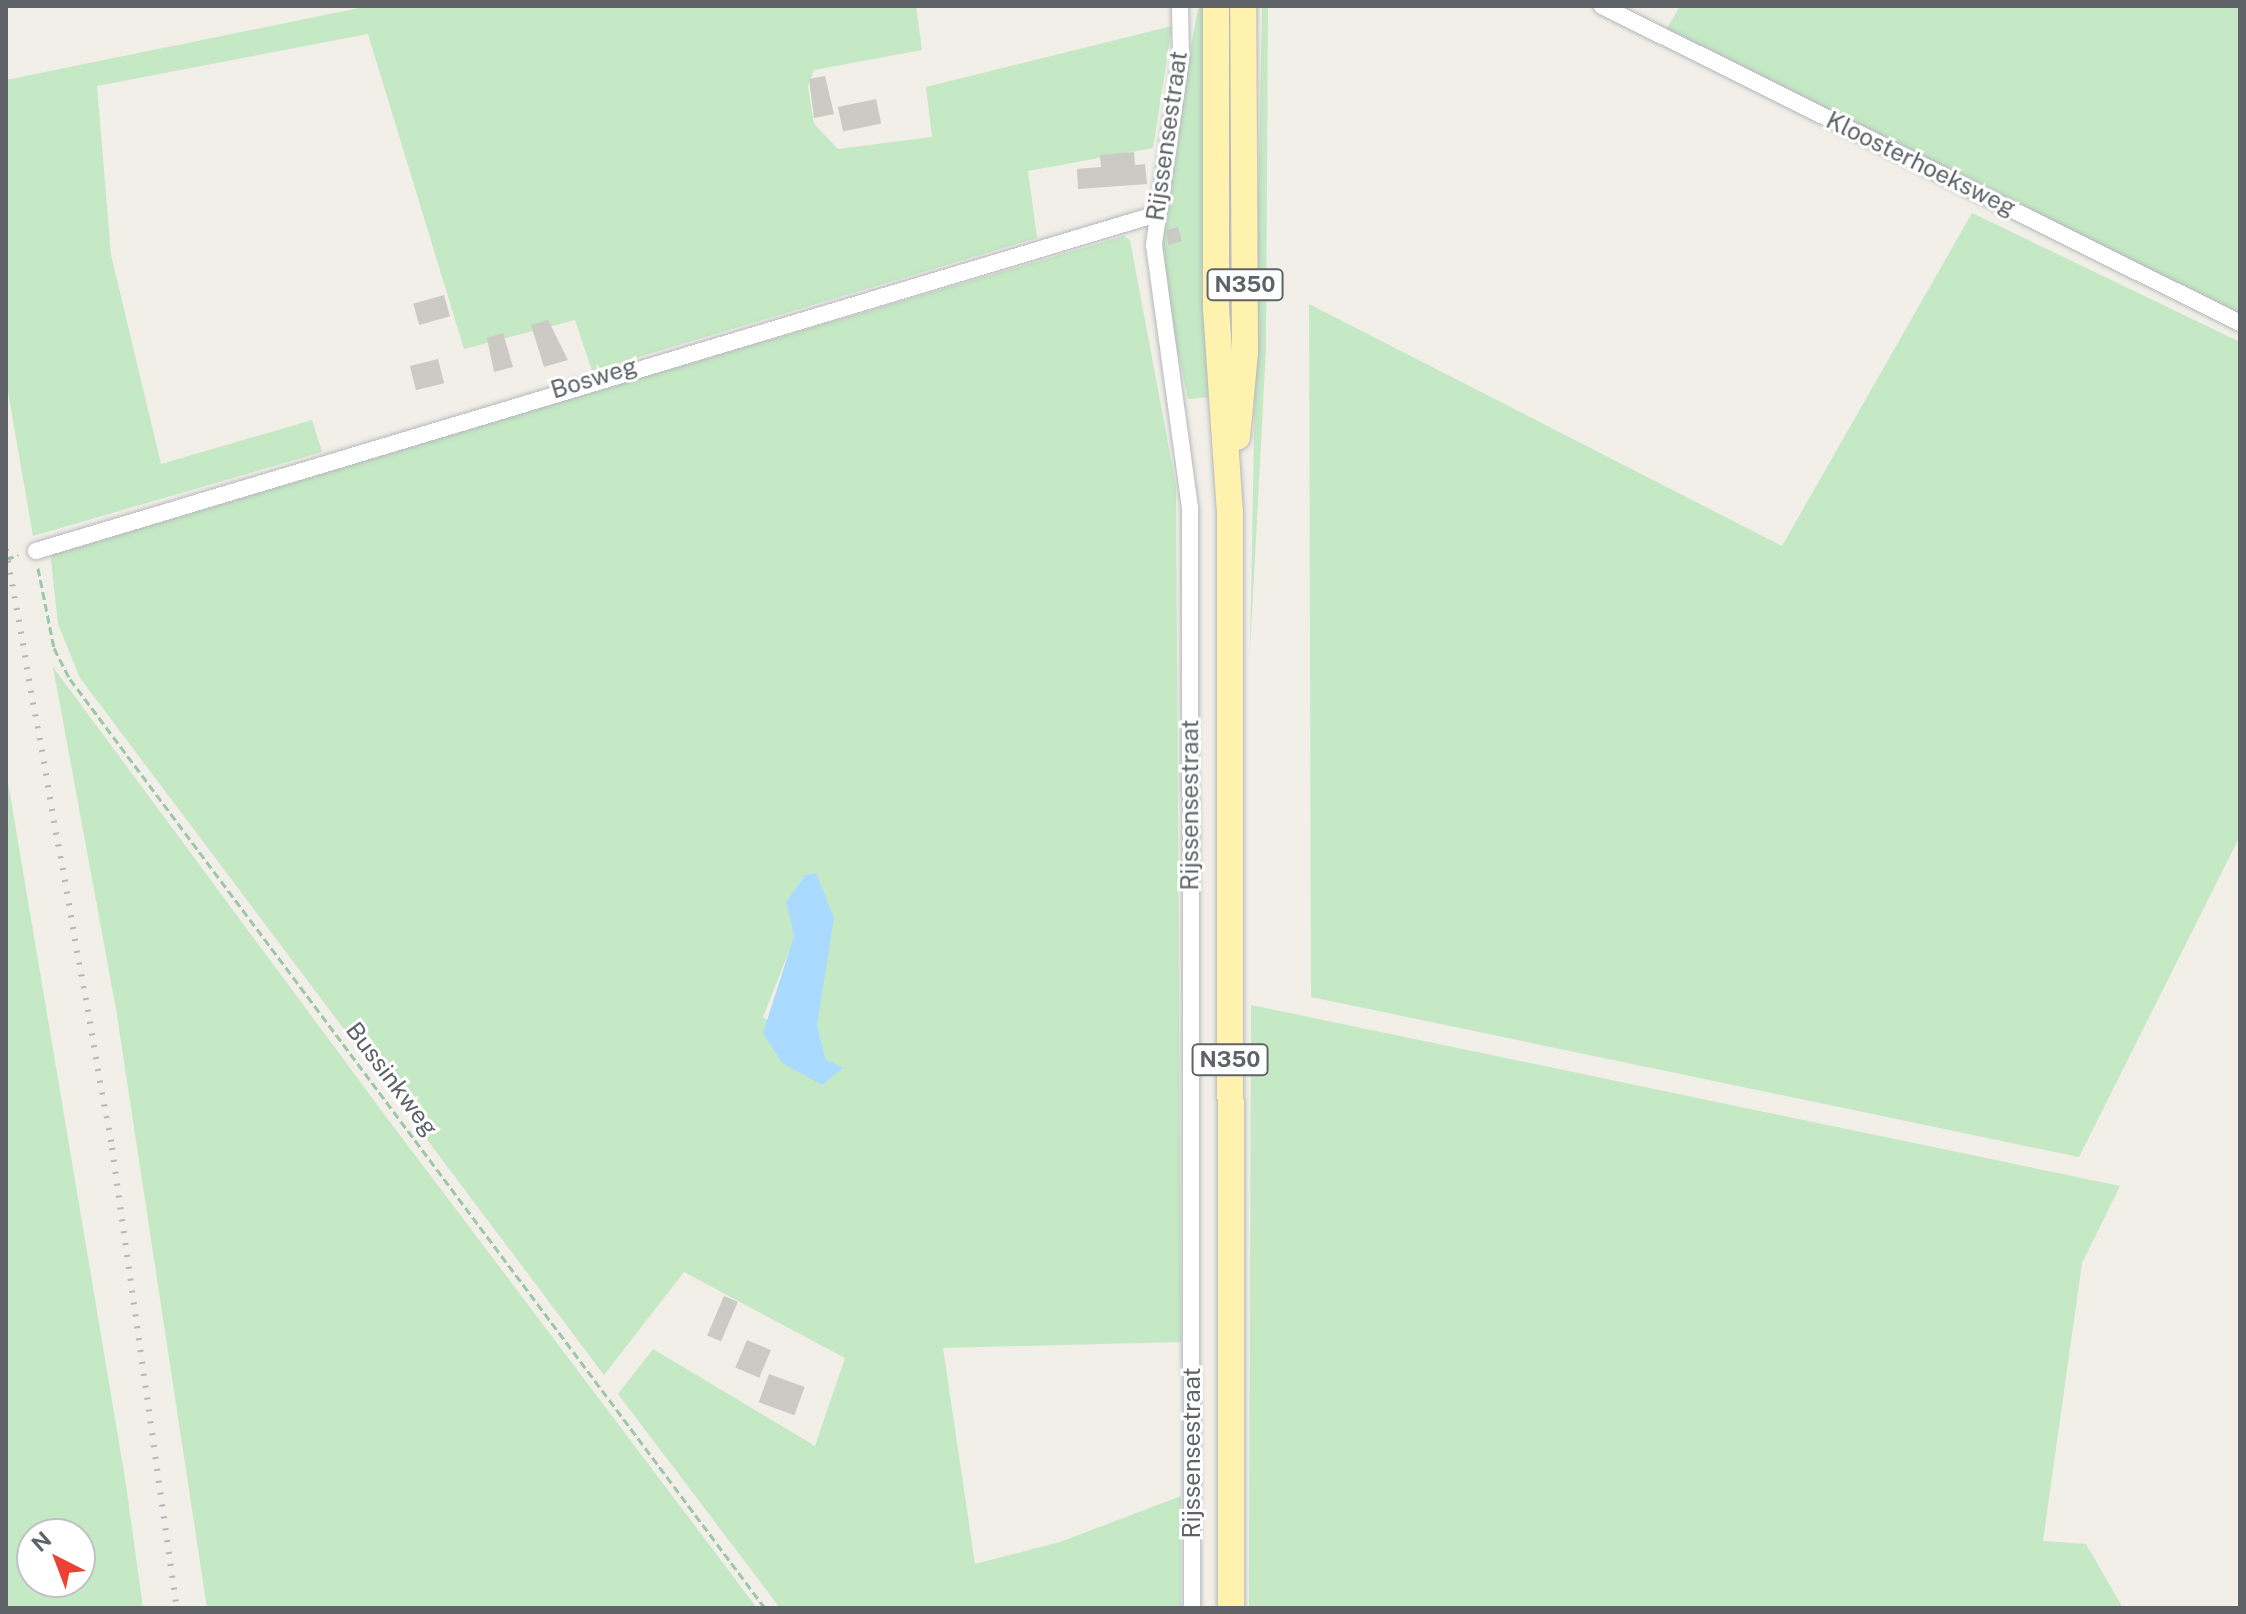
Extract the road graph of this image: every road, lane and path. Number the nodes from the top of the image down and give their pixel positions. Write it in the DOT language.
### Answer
graph roads {
  1 [pos="1180,6"];
  2 [pos="1216,6"];
  3 [pos="1243,6"];
  4 [pos="1602,6"];
  5 [pos="1154,215"];
  6 [pos="2240,323"];
  7 [pos="1230,512"];
  8 [pos="36,551"];
  9 [pos="765,1608"];
  10 [pos="1192,1608"];
  11 [pos="1231,1608"];
  1 -- 5 [label="street, Rijssensestraat"];
  2 -- 7 [label="main road, Rijssensestraat / N350"];
  3 -- 7 [label="main road, Rijssensestraat / N350"];
  4 -- 6 [label="street, Kloosterhoeksweg"];
  5 -- 8 [label="street, Bosweg"];
  5 -- 10 [label="street, Rijssensestraat"];
  7 -- 11 [label="main road, Rijssensestraat / N350"];
  8 -- 9 [label="path, Bussinkweg"];
}
